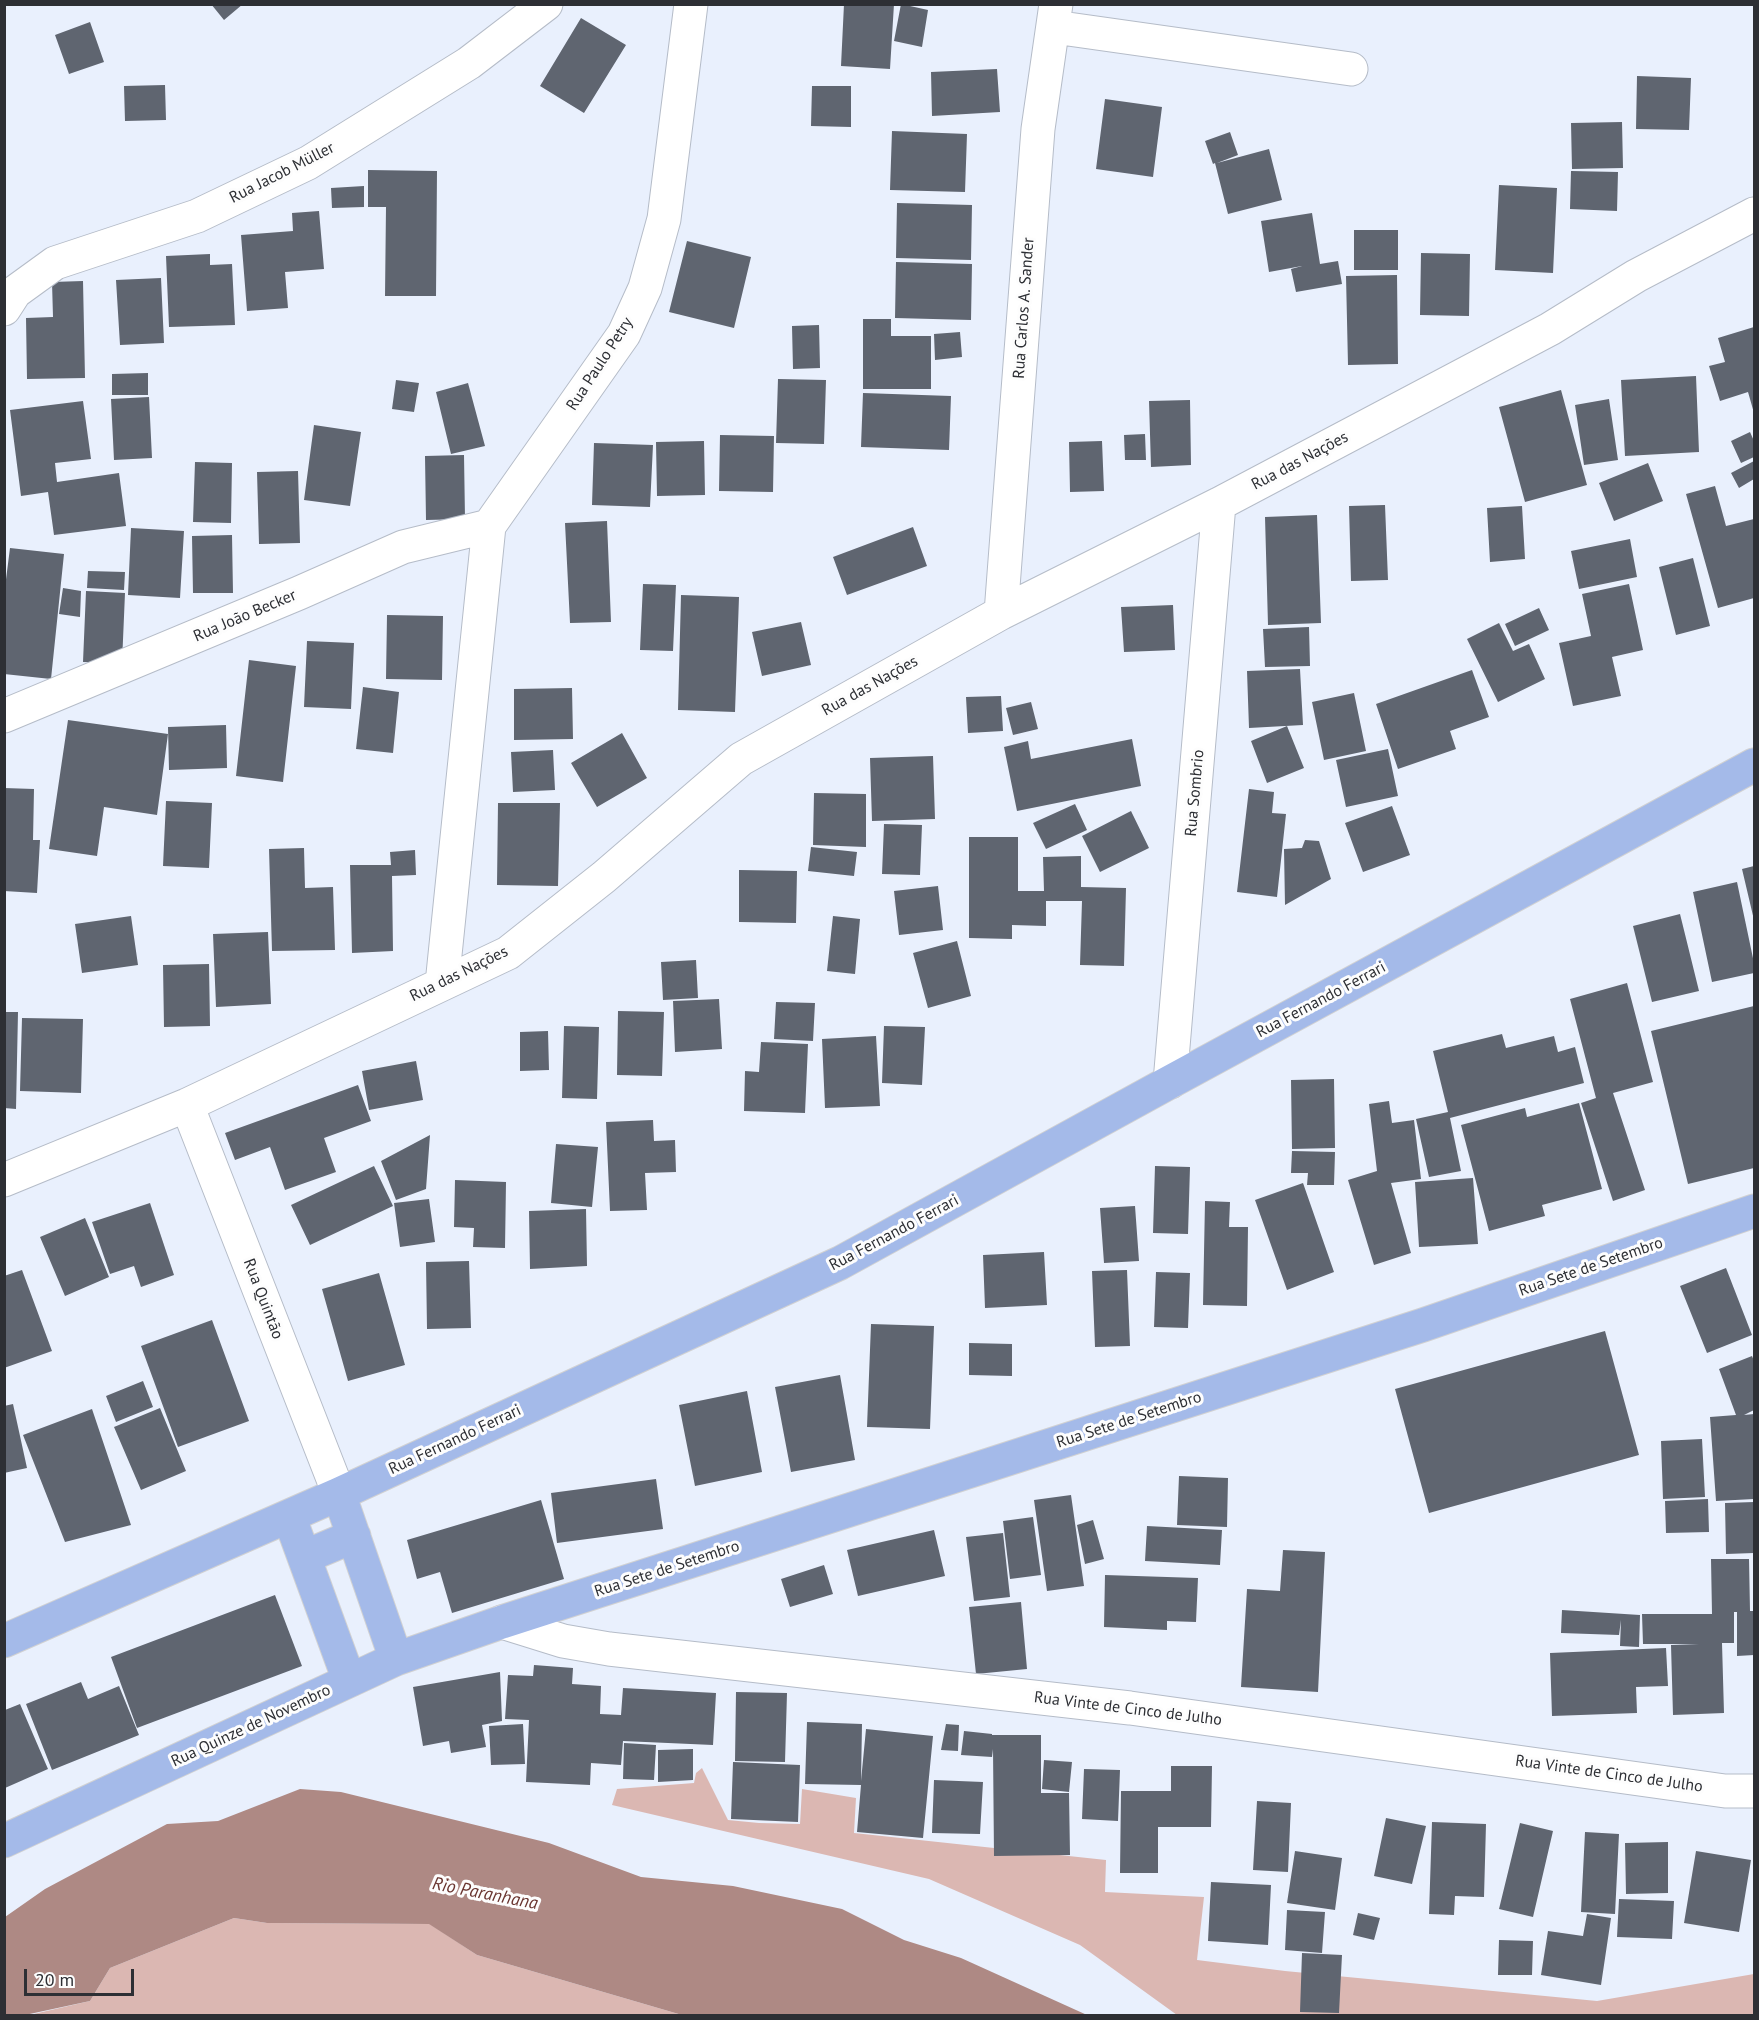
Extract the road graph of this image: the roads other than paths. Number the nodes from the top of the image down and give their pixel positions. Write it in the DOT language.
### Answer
graph roads {
  1 [pos="546,4"];
  2 [pos="691,4"];
  3 [pos="1055,16"];
  4 [pos="1351,69"];
  5 [pos="1755,214"];
  6 [pos="4,309"];
  7 [pos="1219,504"];
  8 [pos="489,526"];
  9 [pos="1001,613"];
  10 [pos="4,716"];
  11 [pos="1755,765"];
  12 [pos="442,984"];
  13 [pos="1170,1082"];
  14 [pos="188,1105"];
  15 [pos="4,1180"];
  16 [pos="1755,1211"];
  17 [pos="339,1494"];
  18 [pos="288,1516"];
  19 [pos="354,1536"];
  20 [pos="304,1557"];
  21 [pos="502,1622"];
  22 [pos="4,1641"];
  23 [pos="396,1659"];
  24 [pos="349,1680"];
  25 [pos="1755,1791"];
  26 [pos="4,1841"];
  1 -- 6 [label="street, Rua Jacob Müller"];
  2 -- 8 [label="street, Rua Paulo Petry"];
  3 -- 4 [label="street"];
  3 -- 9 [label="street, Rua Carlos A. Sander"];
  5 -- 7 [label="street, Rua das Nações"];
  7 -- 9 [label="street, Rua das Nações"];
  7 -- 13 [label="street, Rua Sombrio"];
  8 -- 10 [label="street, Rua João Becker"];
  8 -- 12 [label="street"];
  9 -- 12 [label="street, Rua das Nações"];
  11 -- 13 [label="main road, Rua Fernando Ferrari"];
  12 -- 14 [label="street, Rua das Nações"];
  13 -- 17 [label="main road, Rua Fernando Ferrari"];
  14 -- 15 [label="street, Rua das Nações"];
  14 -- 17 [label="street, Rua Quintão"];
  16 -- 21 [label="main road, Rua Sete de Setembro"];
  17 -- 18 [label="main road, Rua Fernando Ferrari"];
  17 -- 19 [label="main road"];
  18 -- 20 [label="main road"];
  18 -- 22 [label="main road, Rua Fernando Ferrari"];
  19 -- 20 [label="main road"];
  19 -- 23 [label="main road"];
  20 -- 24 [label="main road"];
  21 -- 23 [label="main road, Rua Quinze de Novembro"];
  21 -- 25 [label="street, Rua Vinte de Cinco de Julho"];
  23 -- 24 [label="main road, Rua Quinze de Novembro"];
  24 -- 26 [label="main road, Rua Quinze de Novembro"];
}
